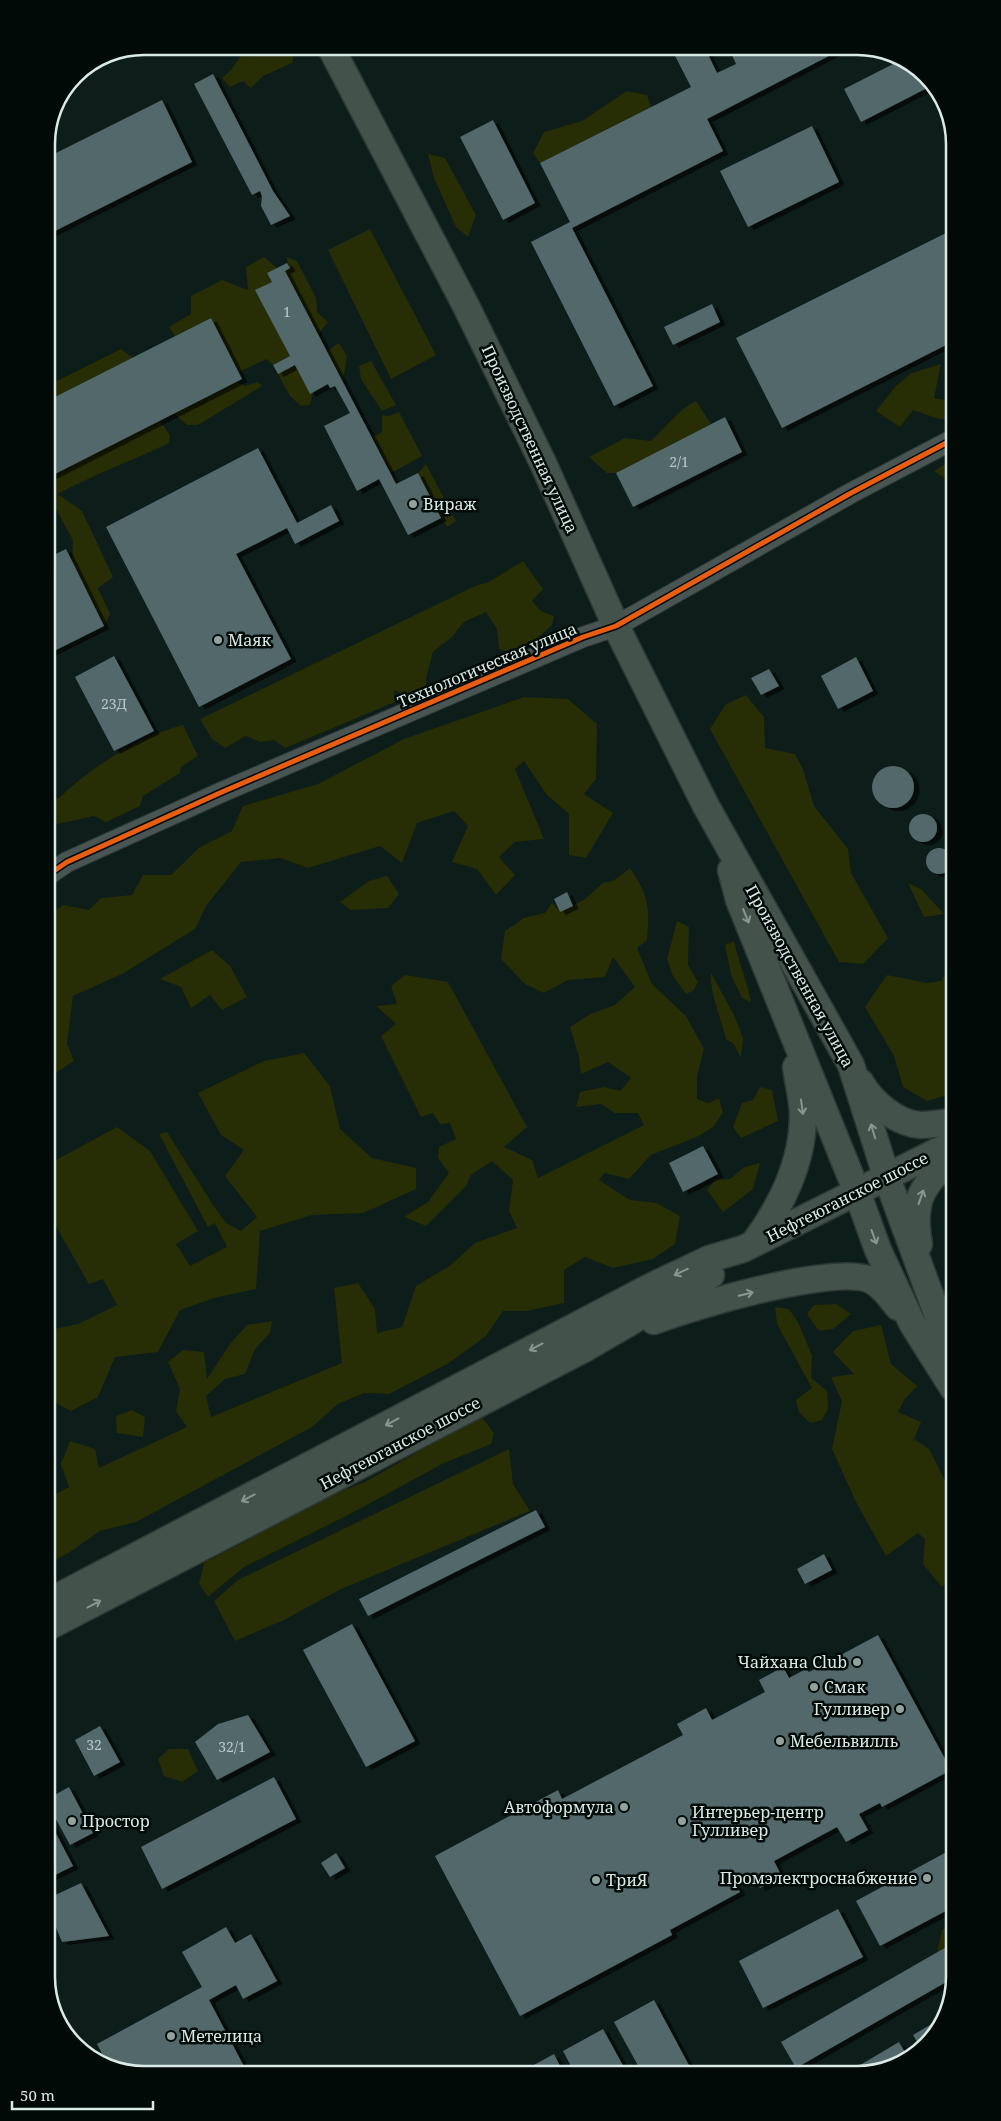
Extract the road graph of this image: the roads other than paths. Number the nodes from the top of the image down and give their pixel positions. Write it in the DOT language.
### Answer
graph roads {
  1 [pos="335,55"];
  2 [pos="946,443"];
  3 [pos="616,626"];
  4 [pos="722,836"];
  5 [pos="55,870"];
  6 [pos="790,1024"];
  7 [pos="851,1065"];
  8 [pos="946,1123"];
  9 [pos="946,1147"];
  10 [pos="946,1163"];
  11 [pos="887,1178"];
  12 [pos="857,1192"];
  13 [pos="748,1246"];
  14 [pos="925,1279"];
  15 [pos="912,1323"];
  16 [pos="946,1338"];
  17 [pos="584,1349"];
  18 [pos="946,1377"];
  19 [pos="55,1598"];
  20 [pos="55,1623"];
  1 -- 3 [label="main road, Производственная улица"];
  2 -- 3 [label="street, Технологическая улица"];
  3 -- 4 [label="main road, Производственная улица"];
  3 -- 5 [label="street, Технологическая улица"];
  4 -- 6 [label="main road, Производственная улица, one-way"];
  4 -- 7 [label="main road, Производственная улица"];
  6 -- 12 [label="main road, Производственная улица"];
  6 -- 13 [label="main road, one-way"];
  7 -- 8 [label="main road"];
  11 -- 7 [label="main road, Производственная улица, one-way"];
  9 -- 11 [label="main road, Нефтеюганское шоссе"];
  14 -- 10 [label="main road, one-way"];
  11 -- 12 [label="main road, Нефтеюганское шоссе"];
  11 -- 14 [label="main road, Производственная улица"];
  12 -- 13 [label="main road, Нефтеюганское шоссе"];
  12 -- 15 [label="main road, Производственная улица, one-way"];
  13 -- 17 [label="main road, Нефтеюганское шоссе"];
  13 -- 19 [label="main road, Нефтеюганское шоссе, one-way"];
  14 -- 16 [label="main road"];
  17 -- 15 [label="main road, one-way"];
  15 -- 18 [label="main road"];
  20 -- 17 [label="main road, Нефтеюганское шоссе, one-way"];
}
